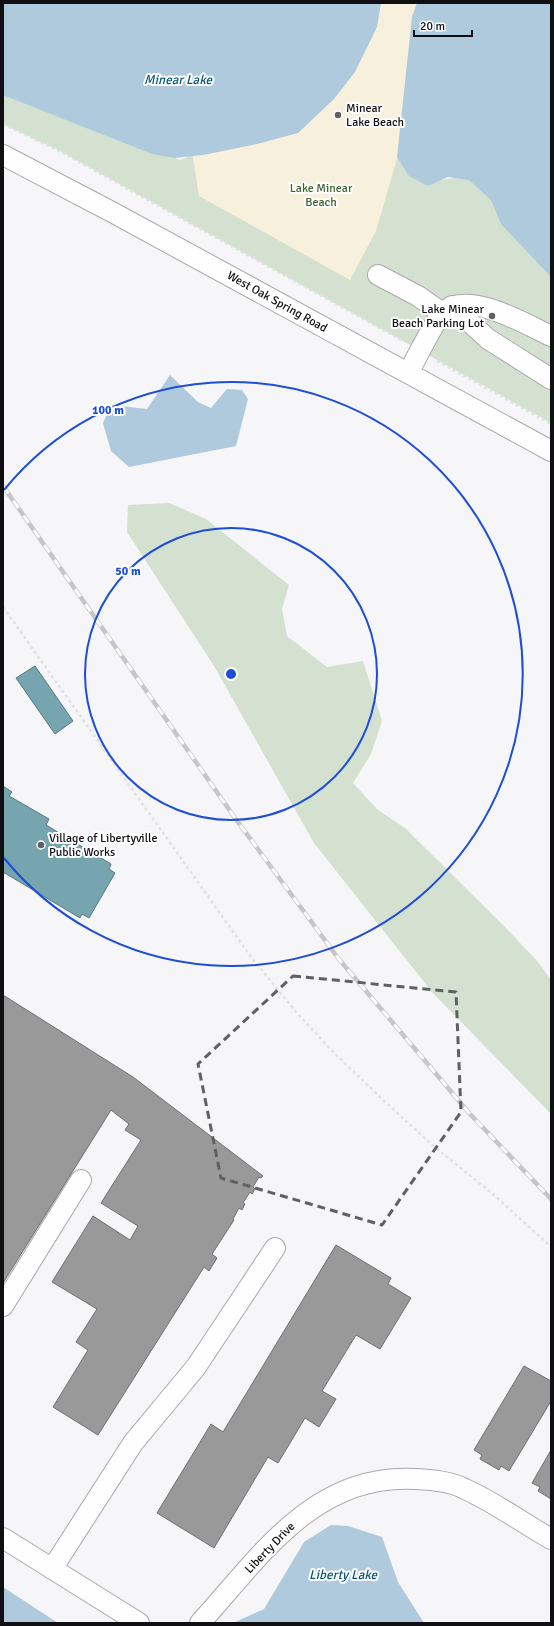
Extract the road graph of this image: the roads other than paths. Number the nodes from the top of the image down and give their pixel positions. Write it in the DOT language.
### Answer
graph roads {
  1 [pos="3,155"];
  2 [pos="378,275"];
  3 [pos="447,310"];
  4 [pos="551,336"];
  5 [pos="408,373"];
  6 [pos="551,379"];
  7 [pos="551,451"];
  8 [pos="81,1180"];
  9 [pos="275,1248"];
  10 [pos="3,1306"];
  11 [pos="3,1538"];
  12 [pos="551,1539"];
  13 [pos="52,1569"];
  14 [pos="139,1623"];
  15 [pos="200,1623"];
  1 -- 5 [label="street, West Oak Spring Road"];
  2 -- 3 [label="street"];
  3 -- 4 [label="street"];
  3 -- 5 [label="street"];
  3 -- 6 [label="street"];
  5 -- 7 [label="street, West Oak Spring Road"];
  8 -- 10 [label="street"];
  9 -- 13 [label="street"];
  11 -- 13 [label="street"];
  12 -- 15 [label="street, Liberty Drive"];
  13 -- 14 [label="street"];
}
